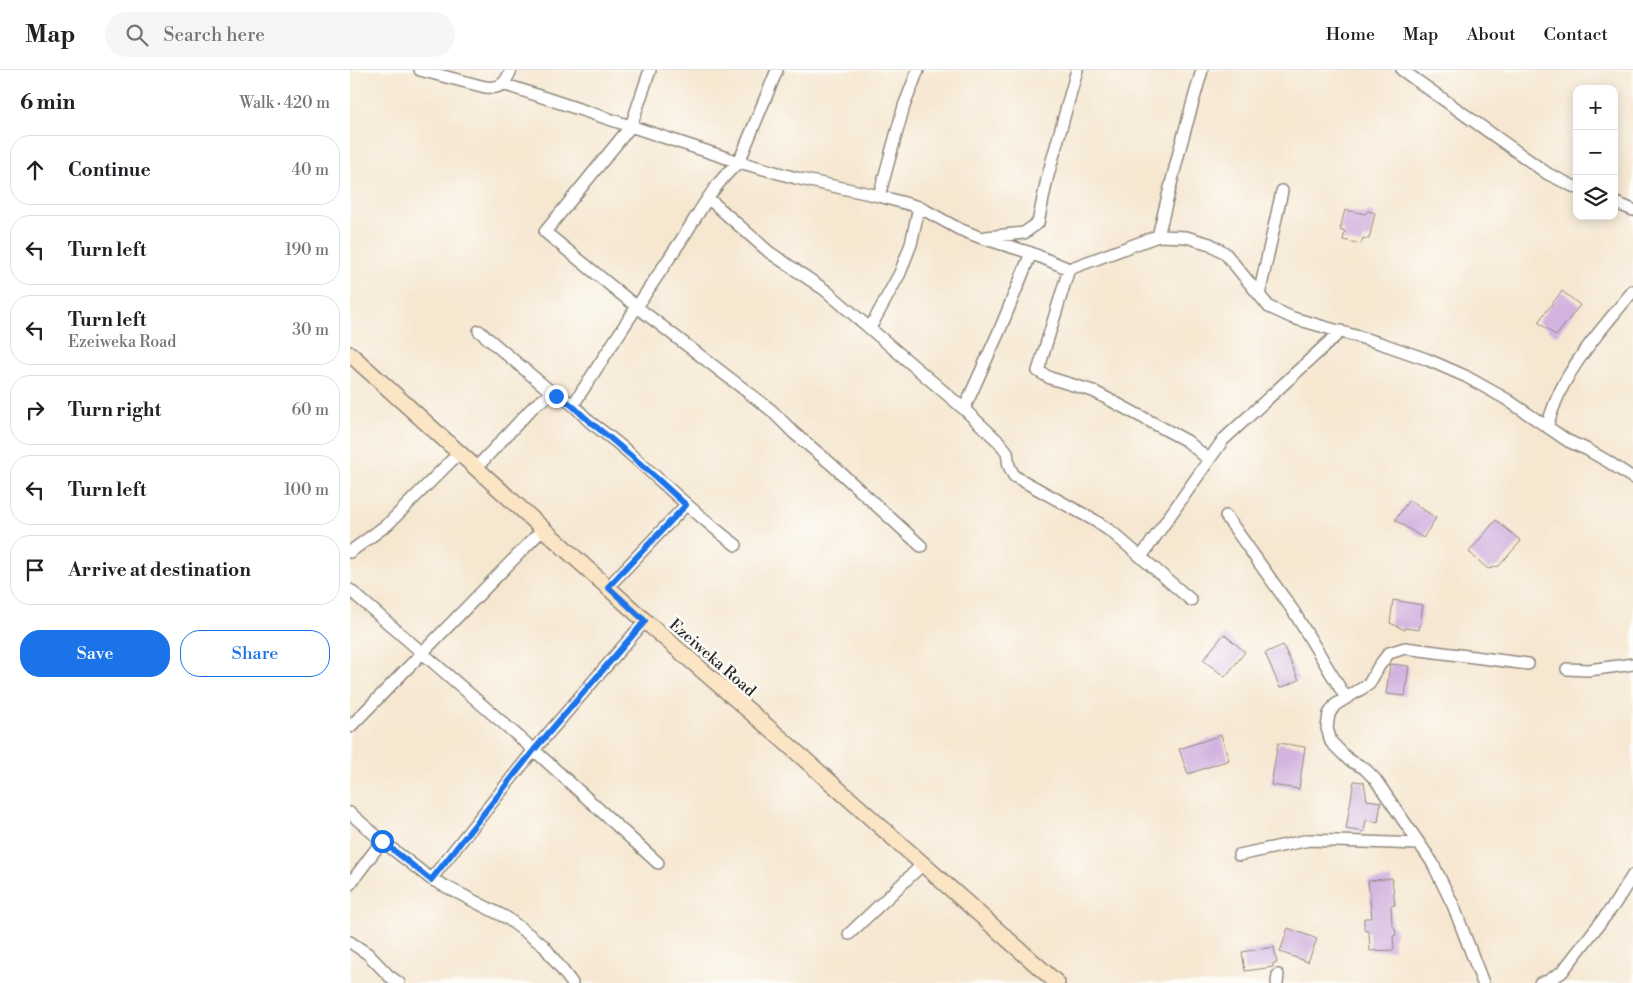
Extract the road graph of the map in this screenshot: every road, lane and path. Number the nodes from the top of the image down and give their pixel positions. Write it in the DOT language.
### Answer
graph roads {
  1 [pos="420,70"];
  2 [pos="511,70"];
  3 [pos="650,70"];
  4 [pos="777,70"];
  5 [pos="918,70"];
  6 [pos="1077,70"];
  7 [pos="1202,70"];
  8 [pos="1402,70"];
  9 [pos="503,84"];
  10 [pos="631,126"];
  11 [pos="738,162"];
  12 [pos="1573,186"];
  13 [pos="1282,190"];
  14 [pos="879,196"];
  15 [pos="709,199"];
  16 [pos="1618,204"];
  17 [pos="919,207"];
  18 [pos="1633,210"];
  19 [pos="1158,236"];
  20 [pos="979,237"];
  21 [pos="1030,253"];
  22 [pos="1069,269"];
  23 [pos="1633,291"];
  24 [pos="1259,295"];
  25 [pos="637,307"];
  26 [pos="870,328"];
  27 [pos="478,331"];
  28 [pos="1341,331"];
  29 [pos="350,354"];
  30 [pos="556,396"];
  31 [pos="573,405"];
  32 [pos="964,409"];
  33 [pos="1547,426"];
  34 [pos="459,453"];
  35 [pos="1210,460"];
  36 [pos="476,468"];
  37 [pos="1633,478"];
  38 [pos="686,505"];
  39 [pos="1226,516"];
  40 [pos="543,529"];
  41 [pos="736,545"];
  42 [pos="921,546"];
  43 [pos="350,552"];
  44 [pos="1141,557"];
  45 [pos="608,587"];
  46 [pos="350,590"];
  47 [pos="1191,600"];
  48 [pos="645,621"];
  49 [pos="423,652"];
  50 [pos="1528,664"];
  51 [pos="1633,664"];
  52 [pos="1567,669"];
  53 [pos="1346,698"];
  54 [pos="350,727"];
  55 [pos="534,750"];
  56 [pos="350,814"];
  57 [pos="382,841"];
  58 [pos="1419,844"];
  59 [pos="1239,855"];
  60 [pos="658,863"];
  61 [pos="923,864"];
  62 [pos="1633,875"];
  63 [pos="431,880"];
  64 [pos="350,884"];
  65 [pos="849,934"];
  66 [pos="350,942"];
  67 [pos="1546,982"];
  68 [pos="399,983"];
  69 [pos="572,983"];
  70 [pos="1057,983"];
  71 [pos="1483,983"];
  1 -- 9 [label="street"];
  2 -- 9 [label="street"];
  3 -- 10 [label="street"];
  4 -- 11 [label="street"];
  5 -- 14 [label="street"];
  6 -- 20 [label="street"];
  7 -- 19 [label="street"];
  8 -- 12 [label="street"];
  9 -- 10 [label="street"];
  10 -- 11 [label="street"];
  10 -- 25 [label="street"];
  11 -- 14 [label="street"];
  11 -- 15 [label="street"];
  13 -- 24 [label="street"];
  14 -- 17 [label="street"];
  15 -- 25 [label="street"];
  15 -- 26 [label="street"];
  16 -- 18 [label="street"];
  17 -- 20 [label="street"];
  17 -- 26 [label="street"];
  19 -- 22 [label="street"];
  19 -- 24 [label="street"];
  20 -- 21 [label="street"];
  21 -- 22 [label="street"];
  21 -- 32 [label="street"];
  22 -- 35 [label="street"];
  23 -- 33 [label="street"];
  24 -- 28 [label="street"];
  25 -- 31 [label="street"];
  25 -- 42 [label="street"];
  26 -- 32 [label="street"];
  27 -- 30 [label="street"];
  28 -- 33 [label="street"];
  28 -- 35 [label="street"];
  29 -- 34 [label="main road, Ezeiweka Road"];
  30 -- 31 [label="street"];
  30 -- 36 [label="street"];
  31 -- 38 [label="street"];
  32 -- 44 [label="street"];
  33 -- 37 [label="street"];
  34 -- 36 [label="main road, Ezeiweka Road"];
  34 -- 43 [label="street"];
  35 -- 44 [label="street"];
  36 -- 40 [label="main road, Ezeiweka Road"];
  38 -- 41 [label="street"];
  38 -- 45 [label="street"];
  39 -- 53 [label="street"];
  40 -- 45 [label="main road, Ezeiweka Road"];
  40 -- 49 [label="street"];
  44 -- 47 [label="street"];
  45 -- 48 [label="main road, Ezeiweka Road"];
  46 -- 49 [label="street"];
  48 -- 55 [label="street"];
  48 -- 61 [label="main road, Ezeiweka Road"];
  49 -- 54 [label="street"];
  49 -- 55 [label="street"];
  50 -- 53 [label="street"];
  51 -- 52 [label="street"];
  53 -- 58 [label="street"];
  55 -- 60 [label="street"];
  55 -- 63 [label="street"];
  56 -- 57 [label="street"];
  57 -- 63 [label="street"];
  57 -- 64 [label="street"];
  58 -- 59 [label="street"];
  58 -- 71 [label="street"];
  61 -- 65 [label="street"];
  61 -- 70 [label="main road, Ezeiweka Road"];
  62 -- 67 [label="street"];
  63 -- 69 [label="street"];
  66 -- 68 [label="street"];
}
